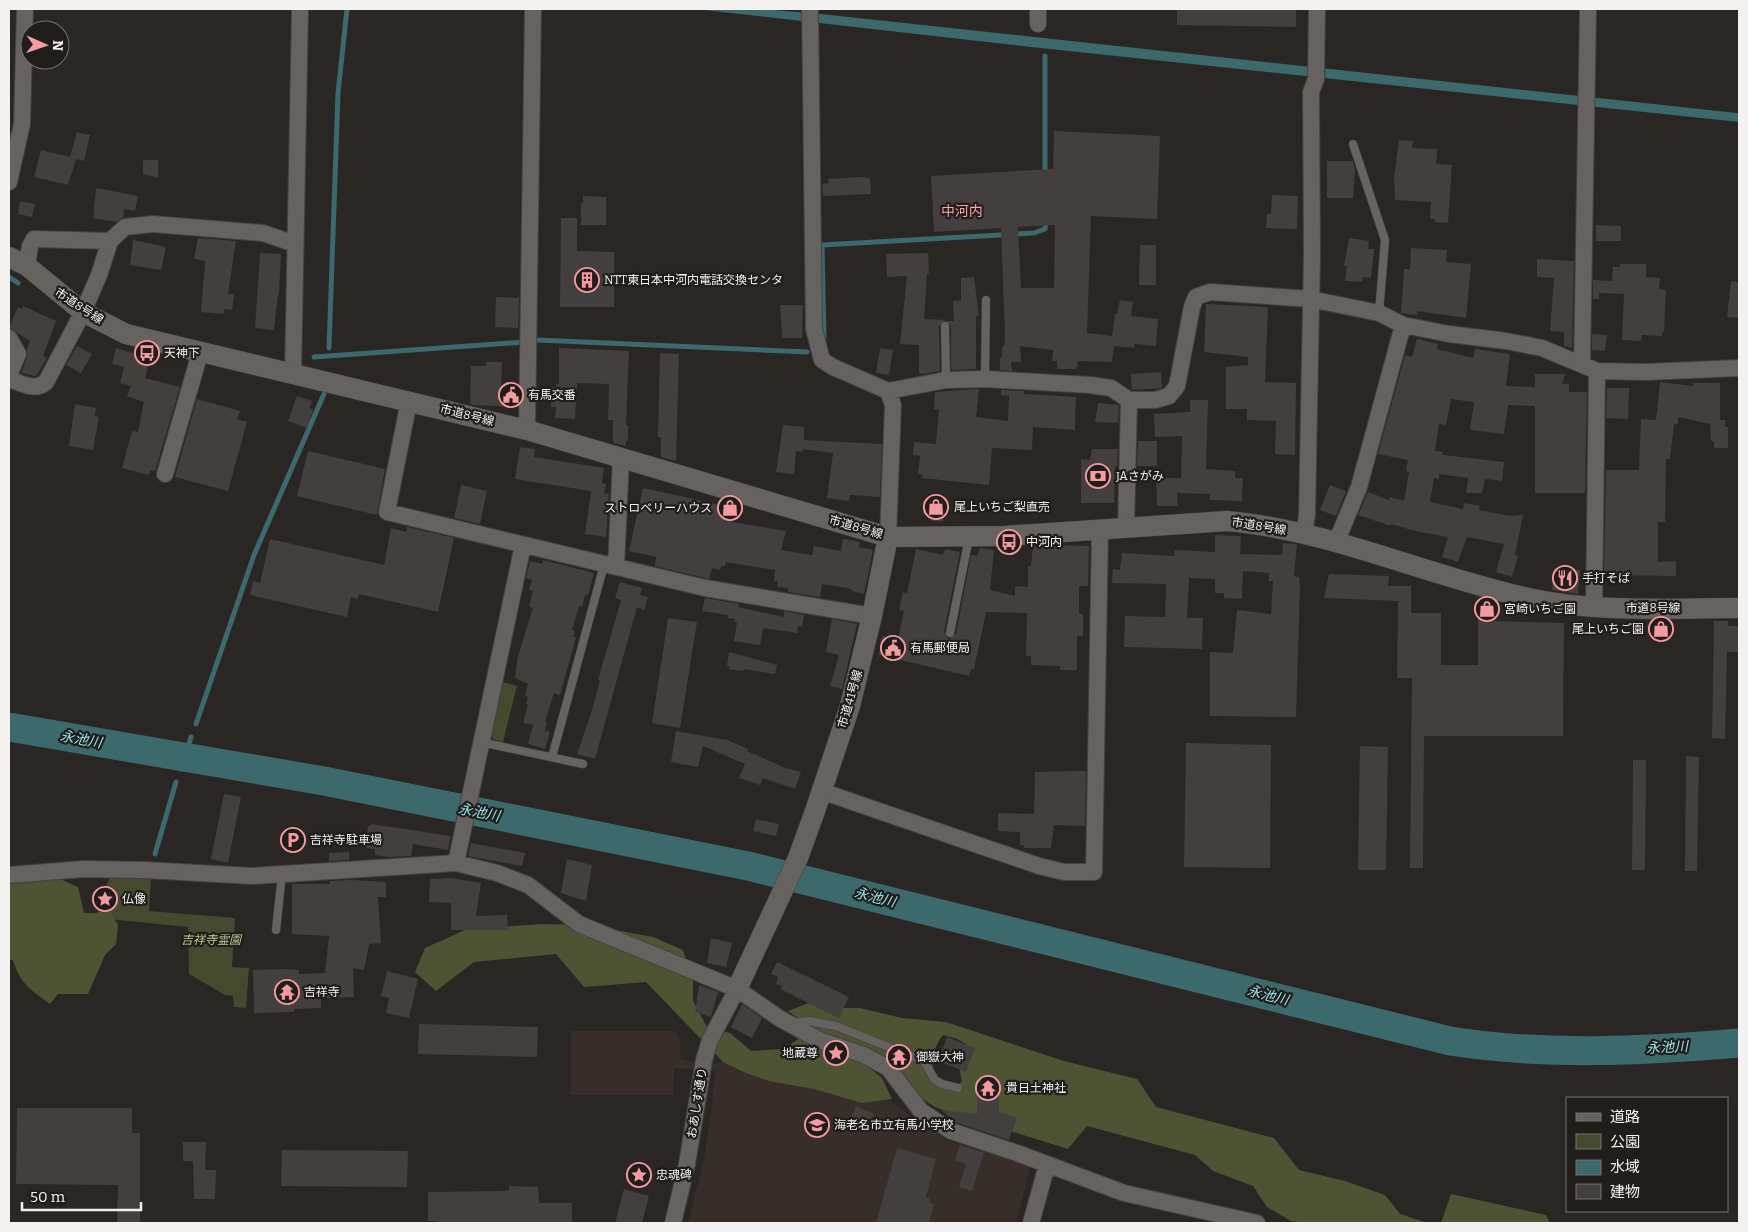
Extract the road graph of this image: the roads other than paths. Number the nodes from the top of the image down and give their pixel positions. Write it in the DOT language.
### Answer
graph roads {
  1 [pos="25,9"];
  2 [pos="300,9"];
  3 [pos="533,9"];
  4 [pos="1317,9"];
  5 [pos="1588,9"];
  6 [pos="810,16"];
  7 [pos="1353,144"];
  8 [pos="9,182"];
  9 [pos="110,240"];
  10 [pos="295,244"];
  11 [pos="9,257"];
  12 [pos="27,266"];
  13 [pos="1310,299"];
  14 [pos="986,300"];
  15 [pos="84,312"];
  16 [pos="1379,313"];
  17 [pos="1403,325"];
  18 [pos="945,326"];
  19 [pos="9,338"];
  20 [pos="200,353"];
  21 [pos="1582,363"];
  22 [pos="1739,368"];
  23 [pos="1597,371"];
  24 [pos="9,375"];
  25 [pos="293,375"];
  26 [pos="9,379"];
  27 [pos="985,379"];
  28 [pos="946,380"];
  29 [pos="888,391"];
  30 [pos="1129,400"];
  31 [pos="409,401"];
  32 [pos="526,430"];
  33 [pos="620,458"];
  34 [pos="165,474"];
  35 [pos="1126,528"];
  36 [pos="1100,530"];
  37 [pos="1304,534"];
  38 [pos="888,536"];
  39 [pos="970,536"];
  40 [pos="1336,543"];
  41 [pos="523,545"];
  42 [pos="610,566"];
  43 [pos="1594,608"];
  44 [pos="1739,608"];
  45 [pos="872,616"];
  46 [pos="950,633"];
  47 [pos="480,742"];
  48 [pos="552,757"];
  49 [pos="583,764"];
  50 [pos="821,791"];
  51 [pos="456,863"];
  52 [pos="282,874"];
  53 [pos="9,875"];
  54 [pos="276,930"];
  55 [pos="737,989"];
  56 [pos="792,1024"];
  57 [pos="958,1088"];
  58 [pos="1047,1165"];
  59 [pos="674,1223"];
  60 [pos="1031,1223"];
  61 [pos="1257,1223"];
  1 -- 8 [label="street"];
  2 -- 10 [label="street"];
  3 -- 32 [label="street"];
  4 -- 13 [label="street"];
  5 -- 21 [label="street"];
  6 -- 29 [label="street"];
  7 -- 16 [label="lane"];
  9 -- 10 [label="street"];
  9 -- 12 [label="street"];
  9 -- 15 [label="street"];
  10 -- 25 [label="street"];
  11 -- 12 [label="street, 市道8号線"];
  12 -- 15 [label="street, 市道8号線"];
  13 -- 16 [label="street"];
  13 -- 30 [label="street"];
  13 -- 37 [label="street"];
  14 -- 27 [label="lane"];
  15 -- 20 [label="street, 市道8号線"];
  15 -- 26 [label="street"];
  16 -- 17 [label="street"];
  17 -- 21 [label="street"];
  17 -- 40 [label="street"];
  18 -- 28 [label="lane"];
  19 -- 24 [label="street"];
  20 -- 25 [label="street, 市道8号線"];
  20 -- 34 [label="street"];
  21 -- 23 [label="street"];
  22 -- 23 [label="street"];
  23 -- 43 [label="street"];
  25 -- 31 [label="street, 市道8号線"];
  27 -- 28 [label="street"];
  27 -- 30 [label="street"];
  28 -- 29 [label="street"];
  29 -- 38 [label="street"];
  30 -- 35 [label="street"];
  31 -- 32 [label="street, 市道8号線"];
  31 -- 41 [label="street"];
  32 -- 33 [label="street, 市道8号線"];
  33 -- 38 [label="street, 市道8号線"];
  33 -- 42 [label="street"];
  35 -- 36 [label="street, 市道8号線"];
  35 -- 37 [label="street, 市道8号線"];
  36 -- 39 [label="street, 市道8号線"];
  36 -- 50 [label="street"];
  37 -- 40 [label="street, 市道8号線"];
  38 -- 39 [label="street, 市道8号線"];
  38 -- 45 [label="street, 市道41号線"];
  39 -- 46 [label="lane"];
  40 -- 43 [label="street, 市道8号線"];
  41 -- 42 [label="street"];
  41 -- 47 [label="street"];
  42 -- 45 [label="street"];
  42 -- 48 [label="lane"];
  43 -- 44 [label="street, 市道8号線"];
  45 -- 50 [label="street, 市道41号線"];
  47 -- 48 [label="lane"];
  47 -- 51 [label="street"];
  48 -- 49 [label="lane"];
  50 -- 55 [label="street, 市道41号線"];
  51 -- 52 [label="street"];
  51 -- 55 [label="street"];
  52 -- 53 [label="street"];
  52 -- 54 [label="lane"];
  55 -- 56 [label="street"];
  55 -- 59 [label="street, おあしす通り"];
  56 -- 57 [label="lane"];
  56 -- 58 [label="street"];
  58 -- 60 [label="street"];
  58 -- 61 [label="street"];
}
